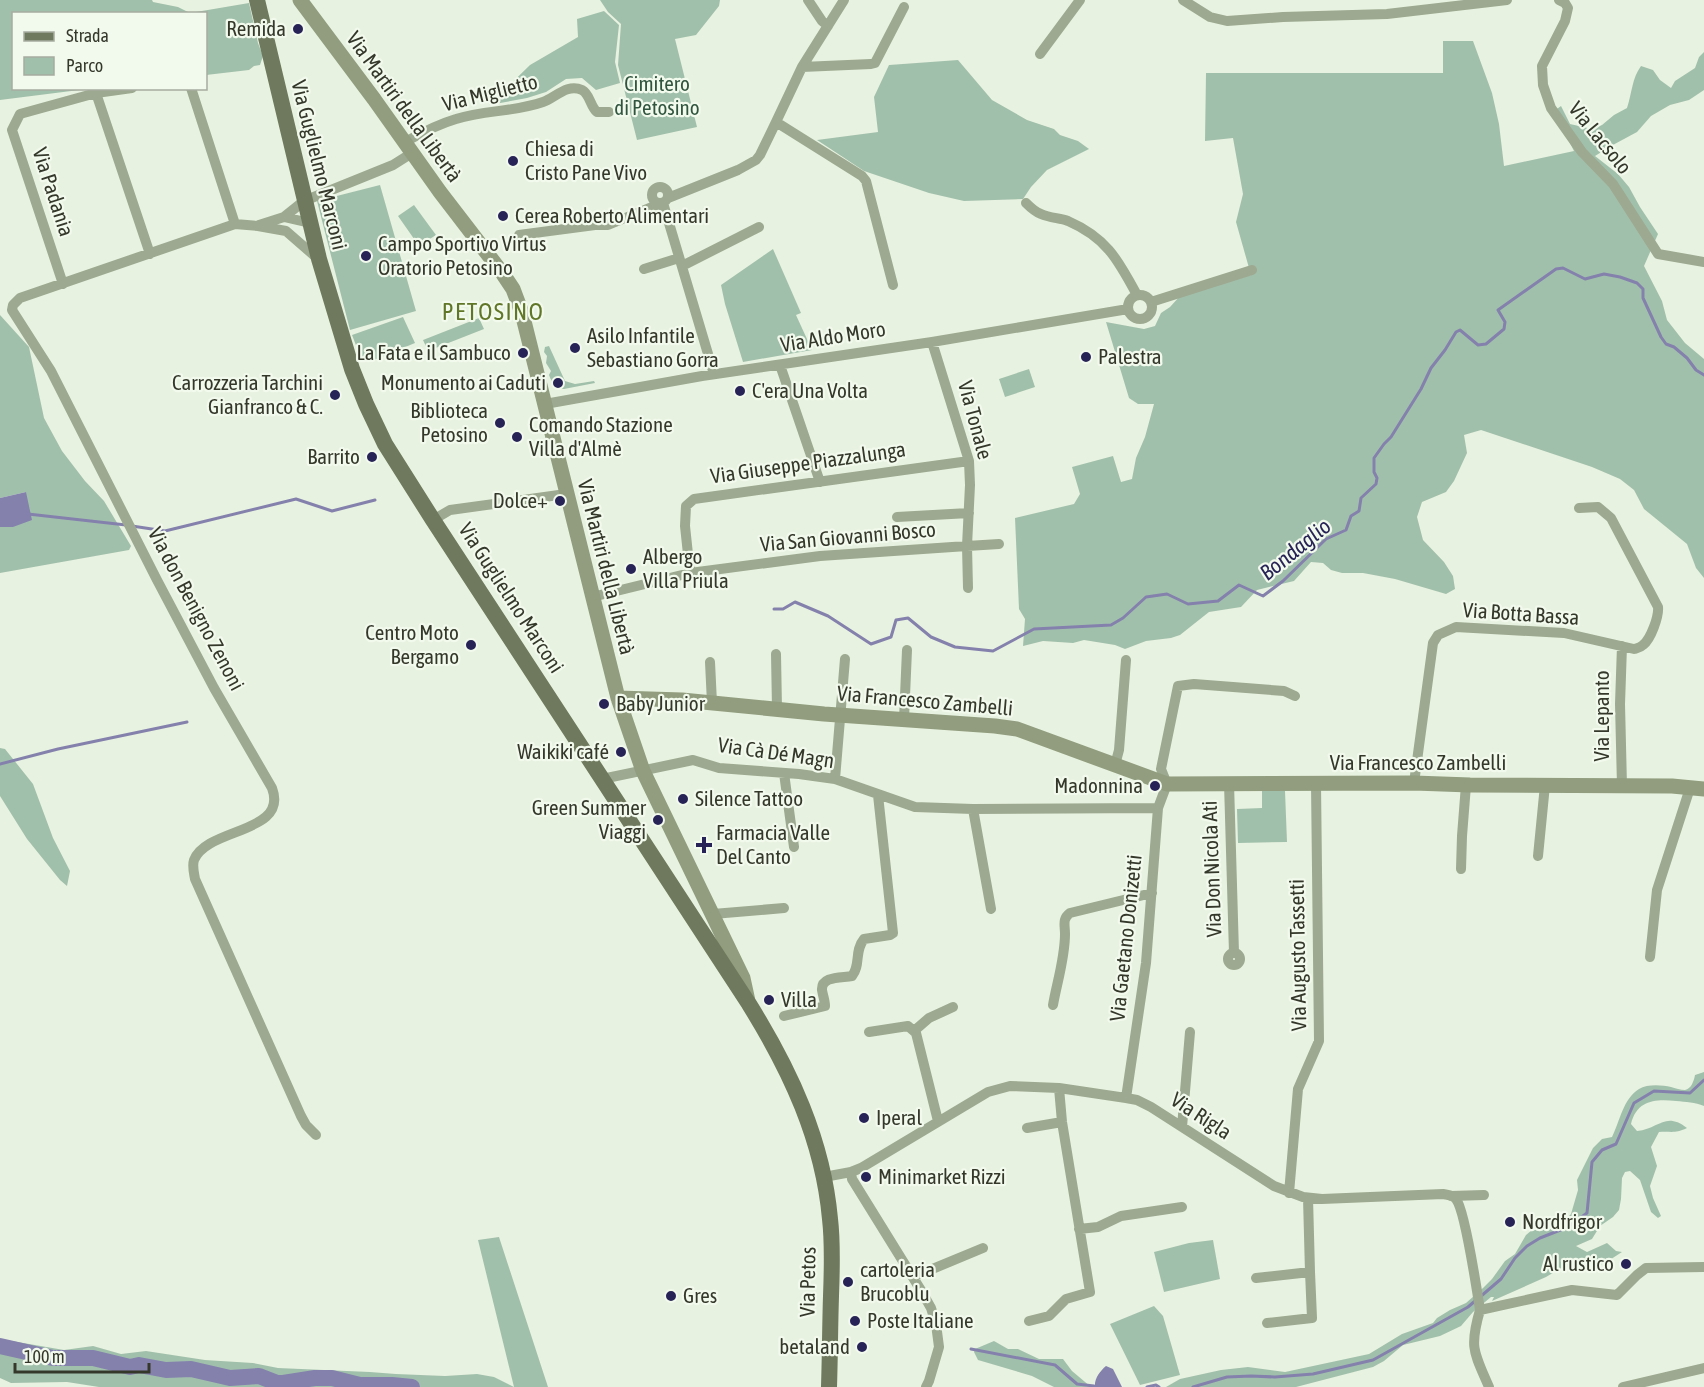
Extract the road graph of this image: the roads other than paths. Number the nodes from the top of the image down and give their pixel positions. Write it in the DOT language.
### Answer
graph roads {
  1 [pos="257,0"];
  2 [pos="300,0"];
  3 [pos="808,0"];
  4 [pos="844,0"];
  5 [pos="1080,0"];
  6 [pos="1184,0"];
  7 [pos="1507,0"];
  8 [pos="1559,0"];
  9 [pos="904,7"];
  10 [pos="828,26"];
  11 [pos="1040,54"];
  12 [pos="802,67"];
  13 [pos="118,90"];
  14 [pos="192,90"];
  15 [pos="96,93"];
  16 [pos="609,112"];
  17 [pos="776,122"];
  18 [pos="408,147"];
  19 [pos="663,198"];
  20 [pos="304,201"];
  21 [pos="1026,203"];
  22 [pos="284,217"];
  23 [pos="310,223"];
  24 [pos="235,225"];
  25 [pos="258,226"];
  26 [pos="759,227"];
  27 [pos="286,231"];
  28 [pos="519,235"];
  29 [pos="150,254"];
  30 [pos="319,259"];
  31 [pos="1704,261"];
  32 [pos="680,262"];
  33 [pos="644,269"];
  34 [pos="1252,270"];
  35 [pos="63,284"];
  36 [pos="893,285"];
  37 [pos="1137,295"];
  38 [pos="1151,302"];
  39 [pos="1128,309"];
  40 [pos="932,342"];
  41 [pos="780,365"];
  42 [pos="714,374"];
  43 [pos="545,404"];
  44 [pos="969,461"];
  45 [pos="820,482"];
  46 [pos="566,494"];
  47 [pos="1579,508"];
  48 [pos="969,513"];
  49 [pos="897,517"];
  50 [pos="433,520"];
  51 [pos="999,544"];
  52 [pos="967,546"];
  53 [pos="690,573"];
  54 [pos="968,588"];
  55 [pos="592,597"];
  56 [pos="1622,646"];
  57 [pos="907,650"];
  58 [pos="776,654"];
  59 [pos="845,659"];
  60 [pos="1126,660"];
  61 [pos="710,662"];
  62 [pos="1295,696"];
  63 [pos="618,698"];
  64 [pos="712,703"];
  65 [pos="777,709"];
  66 [pos="839,715"];
  67 [pos="904,719"];
  68 [pos="1115,765"];
  69 [pos="643,771"];
  70 [pos="784,772"];
  71 [pos="602,779"];
  72 [pos="835,779"];
  73 [pos="1229,783"];
  74 [pos="1414,783"];
  75 [pos="1167,784"];
  76 [pos="1316,784"];
  77 [pos="1466,784"];
  78 [pos="1545,785"];
  79 [pos="1622,786"];
  80 [pos="1697,789"];
  81 [pos="878,795"];
  82 [pos="1158,808"];
  83 [pos="974,809"];
  84 [pos="794,847"];
  85 [pos="1538,856"];
  86 [pos="1461,869"];
  87 [pos="1152,893"];
  88 [pos="784,908"];
  89 [pos="991,909"];
  90 [pos="713,914"];
  91 [pos="728,944"];
  92 [pos="1234,953"];
  93 [pos="1650,957"];
  94 [pos="724,965"];
  95 [pos="749,1004"];
  96 [pos="1053,1005"];
  97 [pos="953,1007"];
  98 [pos="784,1016"];
  99 [pos="914,1031"];
  100 [pos="868,1032"];
  101 [pos="1190,1032"];
  102 [pos="1059,1088"];
  103 [pos="1126,1098"];
  104 [pos="938,1121"];
  105 [pos="1062,1122"];
  106 [pos="1182,1127"];
  107 [pos="1027,1128"];
  108 [pos="316,1135"];
  109 [pos="851,1172"];
  110 [pos="824,1178"];
  111 [pos="1289,1193"];
  112 [pos="1484,1195"];
  113 [pos="1451,1196"];
  114 [pos="1308,1198"];
  115 [pos="1182,1207"];
  116 [pos="1079,1229"];
  117 [pos="983,1248"];
  118 [pos="1704,1268"];
  119 [pos="1310,1272"];
  120 [pos="913,1277"];
  121 [pos="1256,1278"];
  122 [pos="1479,1302"];
  123 [pos="1029,1321"];
  124 [pos="1267,1323"];
  125 [pos="1704,1368"];
  126 [pos="829,1387"];
  127 [pos="926,1387"];
  128 [pos="1490,1387"];
  129 [pos="1623,1387"];
  1 -- 20 [label="main road, Via Guglielmo Marconi"];
  2 -- 18 [label="street, Via Martiri della Libertà"];
  3 -- 10 [label="street"];
  4 -- 10 [label="street"];
  5 -- 11 [label="street"];
  6 -- 7 [label="street"];
  8 -- 31 [label="street, Via Lacsolo"];
  9 -- 12 [label="street"];
  10 -- 12 [label="street"];
  12 -- 17 [label="street"];
  13 -- 15 [label="street"];
  14 -- 24 [label="street"];
  15 -- 29 [label="street"];
  15 -- 35 [label="street, Via Padania"];
  16 -- 18 [label="street, Via Miglietto"];
  17 -- 19 [label="street"];
  17 -- 36 [label="street"];
  18 -- 20 [label="street, Via don Benigno Zenoni"];
  18 -- 43 [label="street, Via Martiri della Libertà"];
  19 -- 28 [label="street"];
  19 -- 32 [label="street"];
  20 -- 22 [label="street, Via don Benigno Zenoni"];
  20 -- 23 [label="main road, Via Guglielmo Marconi"];
  21 -- 37 [label="street"];
  22 -- 23 [label="street"];
  22 -- 25 [label="street, Via don Benigno Zenoni"];
  23 -- 27 [label="street, Via don Benigno Zenoni"];
  23 -- 30 [label="main road, Via Guglielmo Marconi"];
  24 -- 25 [label="street, Via don Benigno Zenoni"];
  24 -- 29 [label="street, Via don Benigno Zenoni"];
  25 -- 27 [label="street, Via don Benigno Zenoni"];
  26 -- 32 [label="street"];
  27 -- 30 [label="street"];
  29 -- 35 [label="street, Via don Benigno Zenoni"];
  30 -- 50 [label="main road, Via Guglielmo Marconi"];
  32 -- 33 [label="street"];
  32 -- 42 [label="street"];
  34 -- 38 [label="street, Via Aldo Moro"];
  35 -- 108 [label="street, Via don Benigno Zenoni"];
  37 -- 38 [label="street"];
  37 -- 39 [label="street"];
  38 -- 39 [label="street, Via Aldo Moro"];
  39 -- 40 [label="street, Via Aldo Moro"];
  40 -- 41 [label="street, Via Aldo Moro"];
  40 -- 44 [label="street, Via Tonale"];
  41 -- 42 [label="street, Via Aldo Moro"];
  41 -- 45 [label="street"];
  42 -- 43 [label="street, Via Aldo Moro"];
  43 -- 46 [label="street, Via Martiri della Libertà"];
  44 -- 45 [label="street, Via Giuseppe Piazzalunga"];
  44 -- 48 [label="street, Via Tonale"];
  45 -- 53 [label="street, Via Giuseppe Piazzalunga"];
  46 -- 50 [label="street"];
  46 -- 55 [label="street, Via Martiri della Libertà"];
  47 -- 56 [label="street, Via Botta Bassa"];
  48 -- 49 [label="street"];
  48 -- 52 [label="street, Via Tonale"];
  50 -- 71 [label="main road, Via Guglielmo Marconi"];
  51 -- 52 [label="street, Via San Giovanni Bosco"];
  52 -- 53 [label="street, Via San Giovanni Bosco"];
  52 -- 54 [label="street, Via San Giovanni Bosco"];
  53 -- 55 [label="street, Via San Giovanni Bosco"];
  55 -- 63 [label="street, Via Martiri della Libertà"];
  56 -- 74 [label="street, Via Botta Bassa"];
  56 -- 79 [label="street, Via Lepanto"];
  57 -- 67 [label="street"];
  58 -- 65 [label="street"];
  59 -- 66 [label="street"];
  60 -- 68 [label="street"];
  61 -- 64 [label="street"];
  62 -- 75 [label="street"];
  63 -- 64 [label="street, Via Francesco Zambelli"];
  63 -- 69 [label="street, Via Martiri della Libertà"];
  64 -- 65 [label="street, Via Francesco Zambelli"];
  65 -- 66 [label="street, Via Francesco Zambelli"];
  66 -- 67 [label="street, Via Francesco Zambelli"];
  66 -- 72 [label="street"];
  67 -- 68 [label="street, Via Francesco Zambelli"];
  68 -- 75 [label="street, Via Francesco Zambelli"];
  69 -- 70 [label="street, Via Cà Dé Magn"];
  69 -- 71 [label="street, Via Cà Dé Magn"];
  69 -- 90 [label="street, Via Martiri della Libertà"];
  70 -- 72 [label="street, Via Cà Dé Magn"];
  70 -- 84 [label="street"];
  71 -- 94 [label="main road, Via Guglielmo Marconi"];
  72 -- 81 [label="street, Via Cà Dé Magn"];
  73 -- 75 [label="street, Via Francesco Zambelli"];
  73 -- 76 [label="street, Via Francesco Zambelli"];
  73 -- 92 [label="street, Via Don Nicola Ati"];
  74 -- 76 [label="street, Via Francesco Zambelli"];
  74 -- 77 [label="street, Via Francesco Zambelli"];
  75 -- 82 [label="street, Via Gaetano Donizetti"];
  76 -- 111 [label="street, Via Augusto Tassetti"];
  77 -- 78 [label="street, Via Francesco Zambelli"];
  77 -- 86 [label="street"];
  78 -- 79 [label="street, Via Francesco Zambelli"];
  78 -- 85 [label="street"];
  79 -- 80 [label="street, Via Francesco Zambelli"];
  80 -- 93 [label="street"];
  81 -- 83 [label="street, Via Cà Dé Magn"];
  81 -- 98 [label="street"];
  82 -- 83 [label="street, Via Cà Dé Magn"];
  82 -- 87 [label="street, Via Gaetano Donizetti"];
  83 -- 89 [label="street"];
  87 -- 96 [label="street"];
  87 -- 103 [label="street, Via Gaetano Donizetti"];
  88 -- 90 [label="street"];
  90 -- 91 [label="street, Via Martiri della Libertà"];
  91 -- 94 [label="street"];
  91 -- 95 [label="street, Via Martiri della Libertà"];
  94 -- 95 [label="main road, Via Guglielmo Marconi"];
  95 -- 110 [label="main road, Via Guglielmo Marconi"];
  97 -- 99 [label="street"];
  99 -- 100 [label="street"];
  99 -- 104 [label="street"];
  101 -- 106 [label="street"];
  102 -- 103 [label="street, Via Rigla"];
  102 -- 104 [label="street, Via Rigla"];
  102 -- 105 [label="street"];
  103 -- 106 [label="street, Via Rigla"];
  104 -- 109 [label="street, Via Rigla"];
  105 -- 107 [label="street"];
  105 -- 116 [label="street"];
  106 -- 111 [label="street, Via Rigla"];
  109 -- 110 [label="street, Via Rigla"];
  109 -- 120 [label="street"];
  110 -- 126 [label="main road, Via Petos"];
  111 -- 114 [label="street, Via Rigla"];
  112 -- 113 [label="street, Via Rigla"];
  113 -- 114 [label="street, Via Rigla"];
  113 -- 122 [label="street"];
  114 -- 119 [label="street"];
  115 -- 116 [label="street"];
  116 -- 123 [label="street"];
  117 -- 120 [label="street"];
  118 -- 122 [label="street"];
  119 -- 121 [label="street"];
  119 -- 124 [label="street"];
  120 -- 127 [label="street"];
  122 -- 128 [label="street"];
  125 -- 129 [label="street"];
}
